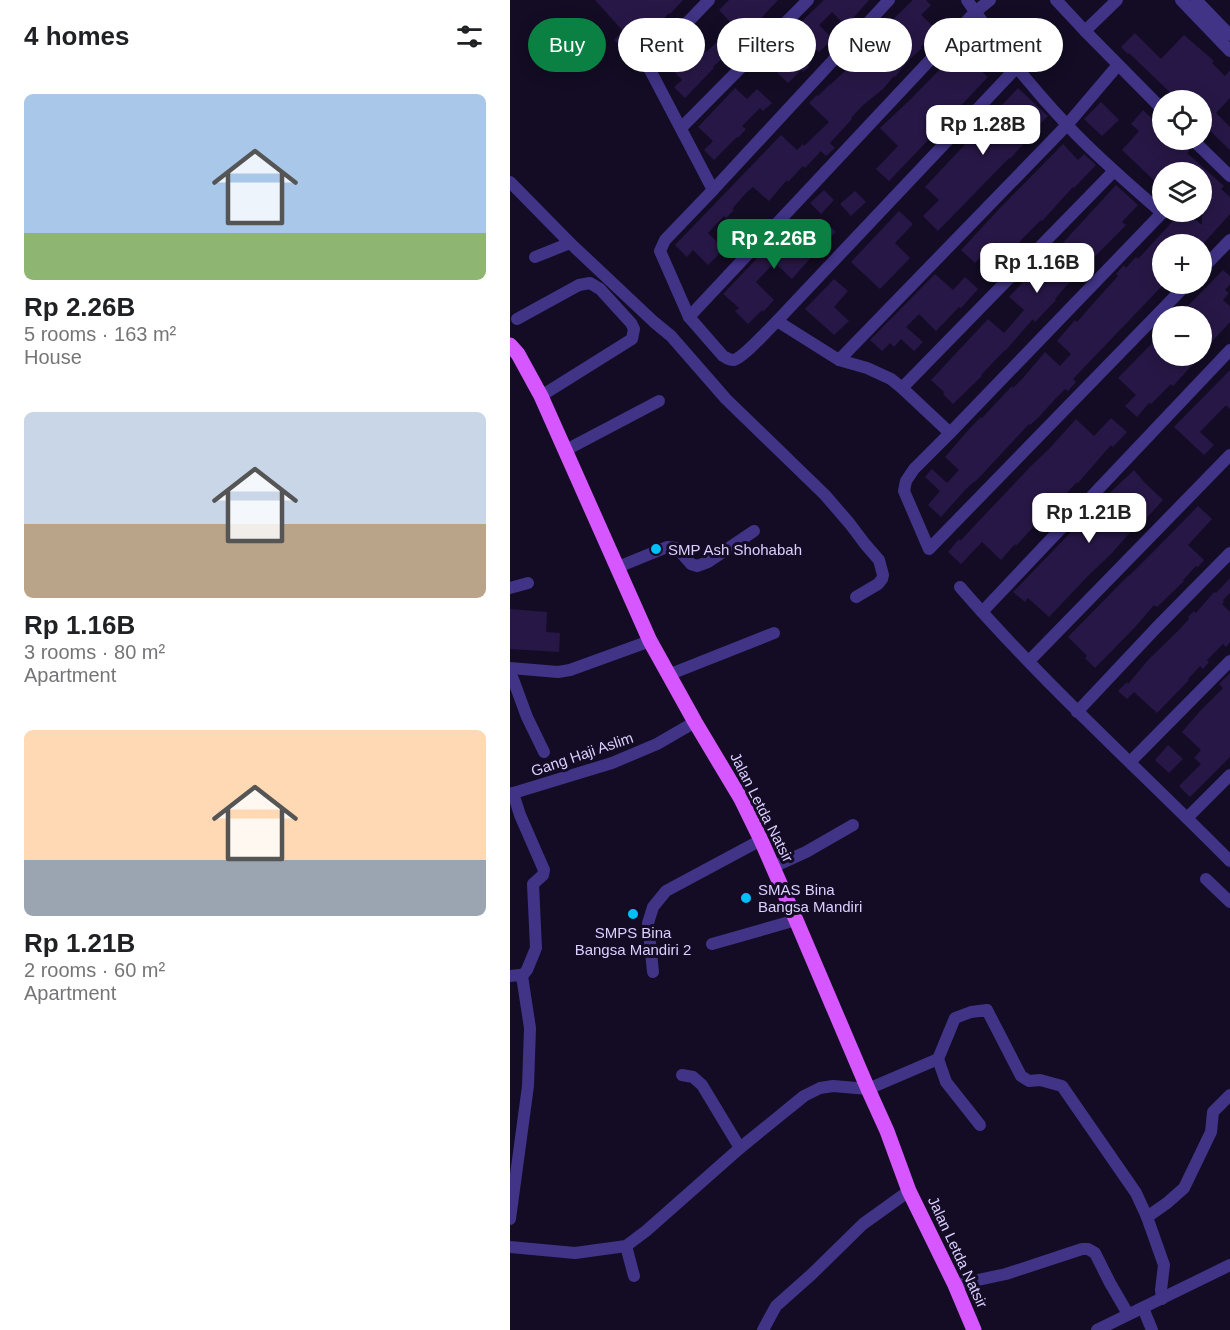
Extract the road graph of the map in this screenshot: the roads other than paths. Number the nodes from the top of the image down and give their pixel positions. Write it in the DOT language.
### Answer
graph roads {
  1 [pos="709,0"];
  2 [pos="808,0"];
  3 [pos="889,0"];
  4 [pos="967,0"];
  5 [pos="990,0"];
  6 [pos="1056,0"];
  7 [pos="1117,0"];
  8 [pos="1181,0"];
  9 [pos="1196,0"];
  10 [pos="975,12"];
  11 [pos="980,18"];
  12 [pos="1085,31"];
  13 [pos="1230,35"];
  14 [pos="1230,51"];
  15 [pos="1118,65"];
  16 [pos="1012,72"];
  17 [pos="1021,72"];
  18 [pos="1152,99"];
  19 [pos="1067,125"];
  20 [pos="681,128"];
  21 [pos="1203,150"];
  22 [pos="1114,171"];
  23 [pos="1230,176"];
  24 [pos="510,182"];
  25 [pos="713,190"];
  26 [pos="1152,203"];
  27 [pos="1153,222"];
  28 [pos="1230,240"];
  29 [pos="570,243"];
  30 [pos="535,257"];
  31 [pos="1212,259"];
  32 [pos="1177,294"];
  33 [pos="689,316"];
  34 [pos="517,319"];
  35 [pos="777,321"];
  36 [pos="510,345"];
  37 [pos="1230,350"];
  38 [pos="839,360"];
  39 [pos="902,388"];
  40 [pos="541,396"];
  41 [pos="658,401"];
  42 [pos="950,433"];
  43 [pos="566,450"];
  44 [pos="1230,455"];
  45 [pos="754,531"];
  46 [pos="1230,553"];
  47 [pos="618,567"];
  48 [pos="528,583"];
  49 [pos="960,587"];
  50 [pos="510,588"];
  51 [pos="856,597"];
  52 [pos="981,612"];
  53 [pos="774,633"];
  54 [pos="650,641"];
  55 [pos="1029,661"];
  56 [pos="1230,661"];
  57 [pos="510,670"];
  58 [pos="668,675"];
  59 [pos="1077,712"];
  60 [pos="695,722"];
  61 [pos="544,752"];
  62 [pos="1130,762"];
  63 [pos="1230,775"];
  64 [pos="512,794"];
  65 [pos="1187,818"];
  66 [pos="852,825"];
  67 [pos="761,840"];
  68 [pos="1230,861"];
  69 [pos="773,867"];
  70 [pos="1206,879"];
  71 [pos="1230,902"];
  72 [pos="796,920"];
  73 [pos="712,944"];
  74 [pos="653,972"];
  75 [pos="516,976"];
  76 [pos="938,1059"];
  77 [pos="682,1075"];
  78 [pos="868,1089"];
  79 [pos="1230,1095"];
  80 [pos="980,1125"];
  81 [pos="740,1148"];
  82 [pos="514,1156"];
  83 [pos="909,1191"];
  84 [pos="1147,1216"];
  85 [pos="510,1219"];
  86 [pos="626,1246"];
  87 [pos="510,1247"];
  88 [pos="1230,1265"];
  89 [pos="634,1276"];
  90 [pos="955,1285"];
  91 [pos="1162,1299"];
  92 [pos="1143,1308"];
  93 [pos="1128,1314"];
  94 [pos="764,1330"];
  95 [pos="974,1330"];
  96 [pos="1097,1330"];
  97 [pos="1152,1330"];
  1 -- 20 [label="street"];
  2 -- 20 [label="street"];
  3 -- 25 [label="street"];
  4 -- 10 [label="street"];
  5 -- 10 [label="street"];
  6 -- 12 [label="street"];
  7 -- 12 [label="street"];
  8 -- 14 [label="street"];
  9 -- 13 [label="street"];
  10 -- 11 [label="street"];
  10 -- 33 [label="street"];
  12 -- 15 [label="street"];
  15 -- 18 [label="street"];
  15 -- 19 [label="street"];
  16 -- 35 [label="street"];
  17 -- 19 [label="street"];
  19 -- 22 [label="street"];
  19 -- 38 [label="street"];
  20 -- 25 [label="street"];
  21 -- 23 [label="street"];
  22 -- 26 [label="street"];
  22 -- 39 [label="street"];
  24 -- 29 [label="street"];
  25 -- 33 [label="street"];
  27 -- 42 [label="street"];
  28 -- 31 [label="street"];
  29 -- 30 [label="street"];
  29 -- 51 [label="street"];
  32 -- 42 [label="street"];
  33 -- 35 [label="street"];
  34 -- 40 [label="street"];
  35 -- 38 [label="street"];
  36 -- 40 [label="main road, Jalan Letda Natsir"];
  37 -- 52 [label="street"];
  38 -- 39 [label="street"];
  39 -- 42 [label="street"];
  40 -- 43 [label="main road, Jalan Letda Natsir"];
  41 -- 43 [label="street"];
  43 -- 47 [label="main road, Jalan Letda Natsir"];
  44 -- 55 [label="street"];
  45 -- 47 [label="street"];
  46 -- 59 [label="street"];
  47 -- 54 [label="main road, Jalan Letda Natsir"];
  48 -- 50 [label="street"];
  49 -- 52 [label="street"];
  52 -- 55 [label="street"];
  53 -- 58 [label="street"];
  54 -- 57 [label="street"];
  54 -- 58 [label="main road, Jalan Letda Natsir"];
  55 -- 59 [label="street"];
  56 -- 62 [label="street"];
  57 -- 61 [label="street"];
  58 -- 60 [label="main road, Jalan Letda Natsir"];
  59 -- 62 [label="street"];
  60 -- 64 [label="street, Gang Haji Aslim"];
  60 -- 67 [label="main road, Jalan Letda Natsir"];
  62 -- 65 [label="street"];
  63 -- 65 [label="street"];
  64 -- 75 [label="street"];
  65 -- 68 [label="street"];
  66 -- 69 [label="street"];
  67 -- 69 [label="main road, Jalan Letda Natsir"];
  67 -- 74 [label="street"];
  69 -- 72 [label="main road, Jalan Letda Natsir"];
  70 -- 71 [label="street"];
  72 -- 73 [label="street"];
  72 -- 78 [label="main road, Jalan Letda Natsir"];
  75 -- 82 [label="street"];
  76 -- 78 [label="street"];
  76 -- 80 [label="street"];
  76 -- 84 [label="street"];
  77 -- 81 [label="street"];
  78 -- 81 [label="street"];
  78 -- 83 [label="main road, Jalan Letda Natsir"];
  79 -- 84 [label="street"];
  81 -- 86 [label="street"];
  82 -- 85 [label="street"];
  83 -- 90 [label="main road, Jalan Letda Natsir"];
  83 -- 94 [label="street"];
  84 -- 91 [label="street"];
  86 -- 87 [label="street"];
  86 -- 89 [label="street"];
  88 -- 91 [label="street"];
  90 -- 93 [label="street"];
  90 -- 95 [label="main road, Jalan Letda Natsir"];
  91 -- 92 [label="street"];
  92 -- 93 [label="street"];
  92 -- 97 [label="street"];
  93 -- 96 [label="street"];
}
